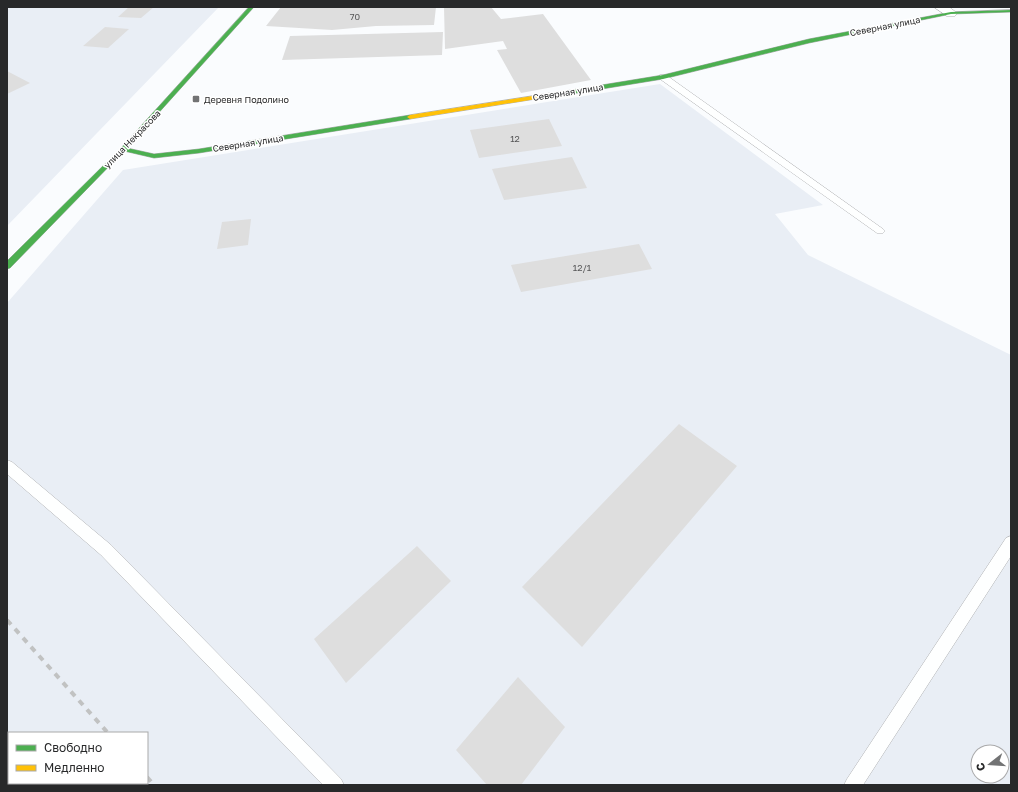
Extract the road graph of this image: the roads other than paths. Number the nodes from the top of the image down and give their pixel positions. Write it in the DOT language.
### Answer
graph roads {
  1 [pos="252,7"];
  2 [pos="940,7"];
  3 [pos="1011,11"];
  4 [pos="951,13"];
  5 [pos="663,77"];
  6 [pos="123,149"];
  7 [pos="880,231"];
  8 [pos="7,266"];
  9 [pos="7,466"];
  10 [pos="1011,543"];
  11 [pos="335,785"];
  12 [pos="853,785"];
  1 -- 6 [label="street, улица Некрасова"];
  2 -- 4 [label="street"];
  3 -- 4 [label="street, Северная улица"];
  4 -- 5 [label="street, Северная улица"];
  5 -- 6 [label="street, Северная улица"];
  5 -- 7 [label="lane"];
  6 -- 8 [label="street, улица Некрасова"];
  9 -- 11 [label="lane"];
  10 -- 12 [label="lane"];
}
